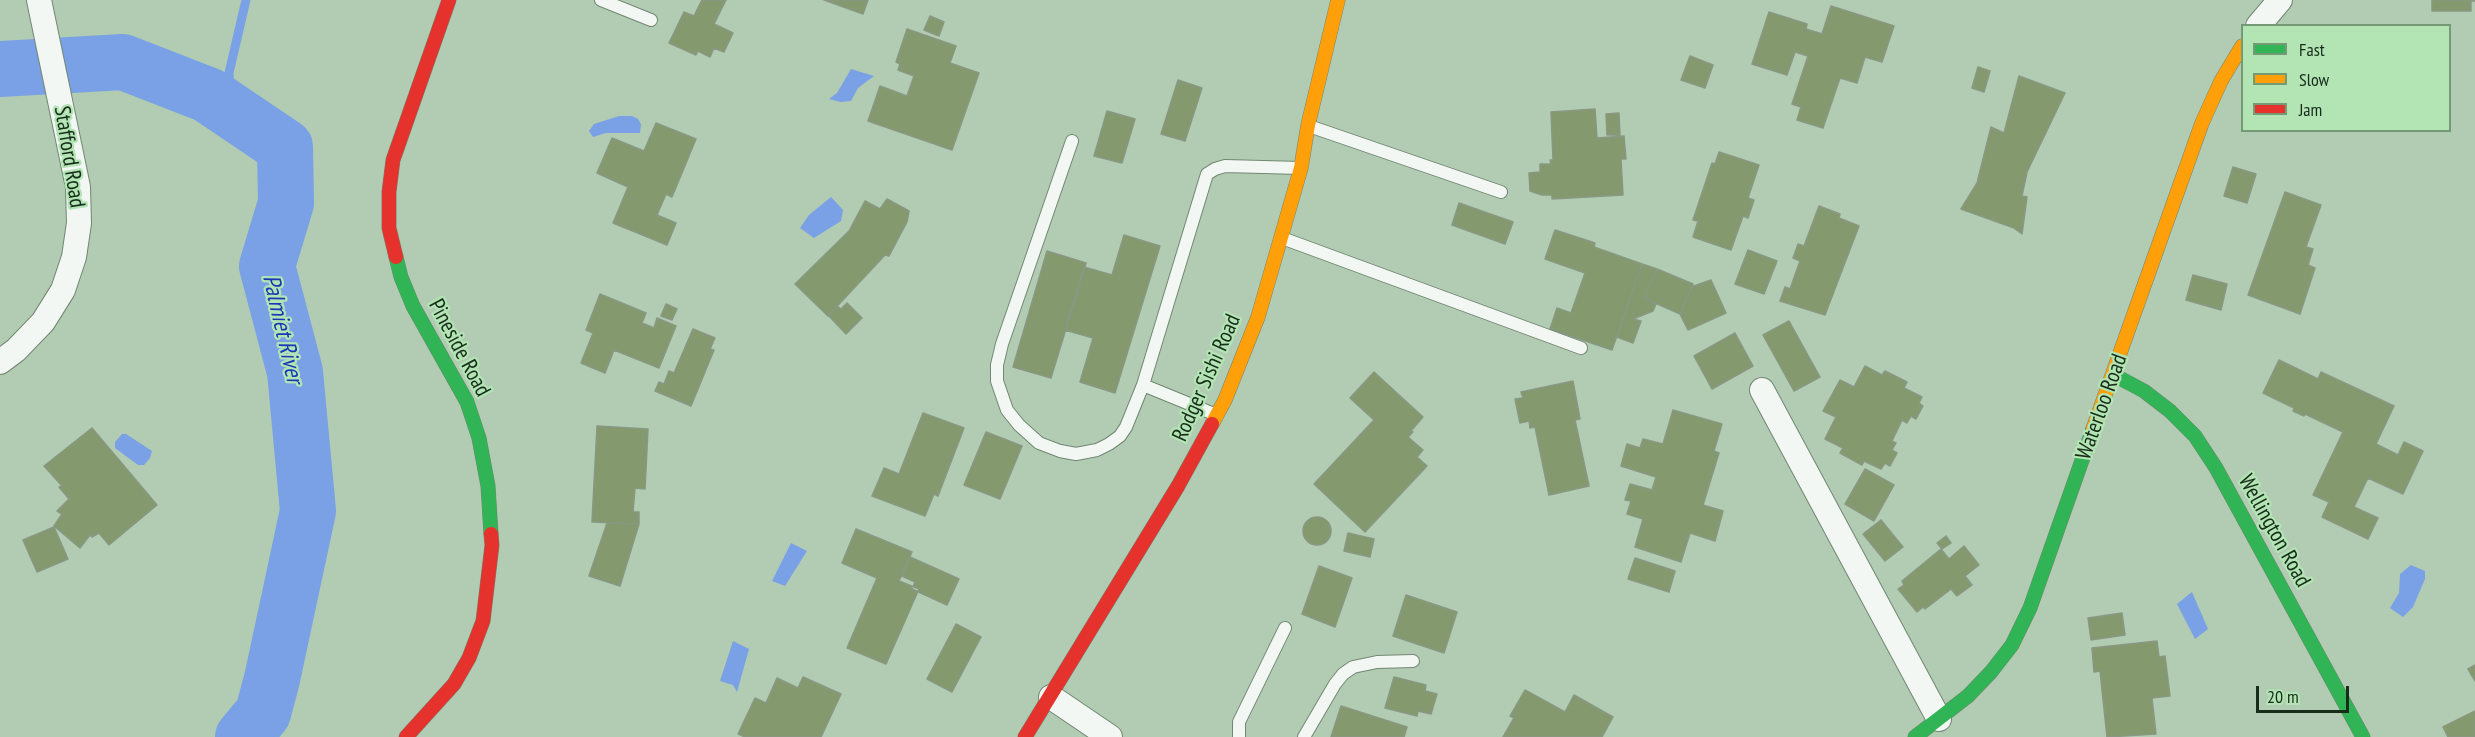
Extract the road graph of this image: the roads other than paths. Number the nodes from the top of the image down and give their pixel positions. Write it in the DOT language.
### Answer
graph roads {
  1 [pos="39,0"];
  2 [pos="449,0"];
  3 [pos="600,0"];
  4 [pos="1338,0"];
  5 [pos="2280,0"];
  6 [pos="651,20"];
  7 [pos="2260,24"];
  8 [pos="2241,48"];
  9 [pos="1308,125"];
  10 [pos="1072,141"];
  11 [pos="1301,168"];
  12 [pos="1501,192"];
  13 [pos="1281,237"];
  14 [pos="1581,348"];
  15 [pos="0,362"];
  16 [pos="2114,375"];
  17 [pos="1143,386"];
  18 [pos="1762,390"];
  19 [pos="1217,416"];
  20 [pos="1285,628"];
  21 [pos="1413,661"];
  22 [pos="1051,697"];
  23 [pos="1939,719"];
  24 [pos="406,737"];
  25 [pos="1025,737"];
  26 [pos="1110,737"];
  27 [pos="1239,737"];
  28 [pos="1304,737"];
  29 [pos="1915,737"];
  30 [pos="2363,737"];
  1 -- 15 [label="street, Stafford Road"];
  2 -- 24 [label="street, Pineside Road"];
  3 -- 6 [label="lane"];
  4 -- 9 [label="street, Rodger Sishi Road"];
  5 -- 7 [label="street"];
  8 -- 16 [label="street, Waterloo Road"];
  9 -- 11 [label="street, Rodger Sishi Road"];
  9 -- 12 [label="lane"];
  10 -- 17 [label="lane"];
  11 -- 13 [label="street, Rodger Sishi Road"];
  11 -- 17 [label="lane"];
  13 -- 14 [label="lane"];
  13 -- 19 [label="street, Rodger Sishi Road"];
  16 -- 23 [label="street, Waterloo Road"];
  16 -- 30 [label="street, Wellington Road"];
  17 -- 19 [label="lane"];
  18 -- 23 [label="street"];
  19 -- 22 [label="street, Rodger Sishi Road"];
  20 -- 27 [label="lane"];
  21 -- 28 [label="lane"];
  22 -- 25 [label="street, Rodger Sishi Road"];
  22 -- 26 [label="street"];
  23 -- 29 [label="street, Waterloo Road"];
}
